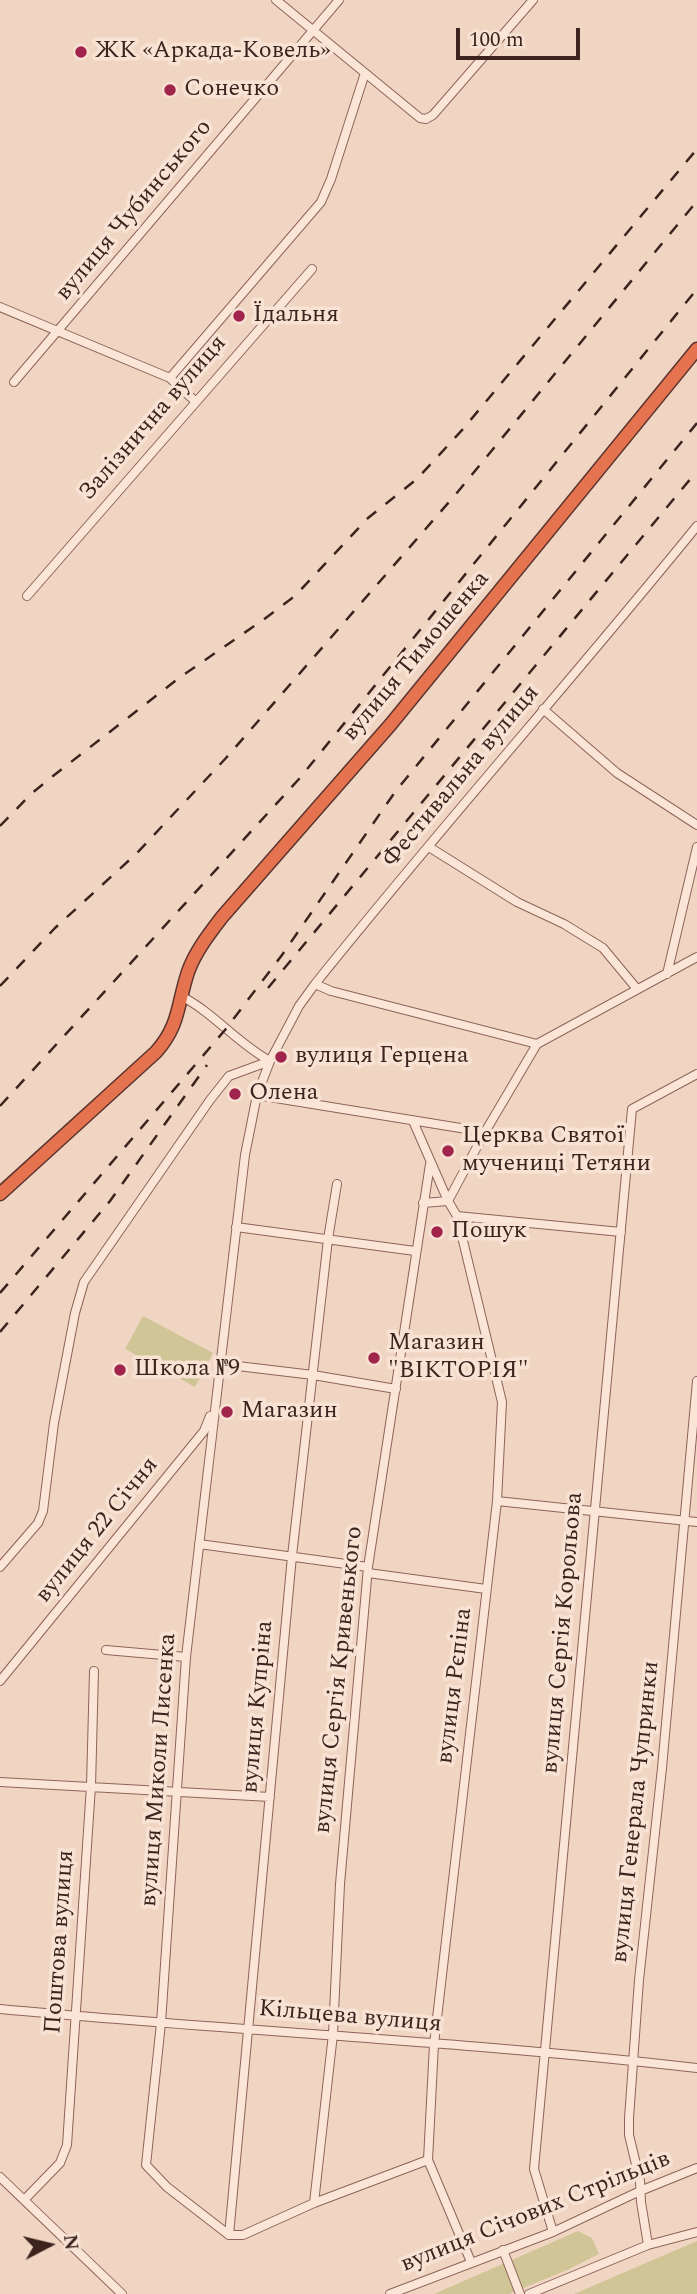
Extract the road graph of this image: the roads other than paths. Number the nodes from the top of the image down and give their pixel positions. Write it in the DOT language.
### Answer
graph roads {
  1 [pos="276,0"];
  2 [pos="339,0"];
  3 [pos="533,0"];
  4 [pos="313,30"];
  5 [pos="365,73"];
  6 [pos="312,269"];
  7 [pos="0,307"];
  8 [pos="58,332"];
  9 [pos="697,349"];
  10 [pos="170,379"];
  11 [pos="14,382"];
  12 [pos="196,402"];
  13 [pos="697,526"];
  14 [pos="27,596"];
  15 [pos="543,709"];
  16 [pos="697,825"];
  17 [pos="429,847"];
  18 [pos="697,847"];
  19 [pos="697,957"];
  20 [pos="667,974"];
  21 [pos="315,984"];
  22 [pos="637,989"];
  23 [pos="181,996"];
  24 [pos="537,1044"];
  25 [pos="270,1061"];
  26 [pos="697,1074"];
  27 [pos="257,1095"];
  28 [pos="413,1121"];
  29 [pos="485,1132"];
  30 [pos="430,1164"];
  31 [pos="337,1184"];
  32 [pos="0,1194"];
  33 [pos="448,1201"];
  34 [pos="423,1203"];
  35 [pos="457,1216"];
  36 [pos="236,1227"];
  37 [pos="621,1232"];
  38 [pos="328,1239"];
  39 [pos="415,1251"];
  40 [pos="221,1364"];
  41 [pos="313,1375"];
  42 [pos="697,1381"];
  43 [pos="396,1389"];
  44 [pos="216,1399"];
  45 [pos="497,1501"];
  46 [pos="594,1513"];
  47 [pos="684,1521"];
  48 [pos="697,1522"];
  49 [pos="199,1544"];
  50 [pos="292,1556"];
  51 [pos="0,1567"];
  52 [pos="368,1570"];
  53 [pos="486,1589"];
  54 [pos="106,1650"];
  55 [pos="186,1657"];
  56 [pos="94,1671"];
  57 [pos="0,1681"];
  58 [pos="0,1782"];
  59 [pos="91,1786"];
  60 [pos="178,1792"];
  61 [pos="270,1797"];
  62 [pos="0,2008"];
  63 [pos="76,2016"];
  64 [pos="160,2023"];
  65 [pos="248,2029"];
  66 [pos="333,2034"];
  67 [pos="434,2044"];
  68 [pos="545,2051"];
  69 [pos="634,2062"];
  70 [pos="697,2067"];
  71 [pos="428,2160"];
  72 [pos="697,2168"];
  73 [pos="0,2177"];
  74 [pos="640,2191"];
  75 [pos="25,2199"];
  76 [pos="314,2203"];
  77 [pos="553,2232"];
  78 [pos="697,2232"];
  79 [pos="229,2235"];
  80 [pos="648,2245"];
  81 [pos="503,2250"];
  82 [pos="471,2262"];
  83 [pos="122,2294"];
  84 [pos="390,2294"];
  85 [pos="520,2294"];
  86 [pos="529,2294"];
  1 -- 4 [label="street"];
  2 -- 4 [label="street, вулиця Чубинського"];
  3 -- 5 [label="street"];
  4 -- 5 [label="street"];
  4 -- 8 [label="street, вулиця Чубинського"];
  5 -- 10 [label="street"];
  6 -- 12 [label="street, Залізнична вулиця"];
  7 -- 8 [label="street"];
  8 -- 10 [label="street"];
  8 -- 11 [label="street, вулиця Чубинського"];
  9 -- 23 [label="highway, вулиця Тимошенка"];
  10 -- 12 [label="street"];
  12 -- 14 [label="street, Залізнична вулиця"];
  13 -- 15 [label="street, Фестивальна вулиця"];
  15 -- 16 [label="street"];
  15 -- 17 [label="street, Фестивальна вулиця"];
  17 -- 21 [label="street, Фестивальна вулиця"];
  17 -- 22 [label="street"];
  18 -- 20 [label="street"];
  19 -- 20 [label="street"];
  20 -- 22 [label="street"];
  21 -- 24 [label="street"];
  21 -- 25 [label="street, Фестивальна вулиця"];
  22 -- 24 [label="street"];
  23 -- 25 [label="street"];
  23 -- 32 [label="highway, вулиця Тимошенка"];
  24 -- 29 [label="street"];
  25 -- 27 [label="street, вулиця Миколи Лисенка"];
  25 -- 51 [label="street"];
  26 -- 37 [label="street, вулиця Сергія Корольова"];
  27 -- 28 [label="street"];
  27 -- 36 [label="street, вулиця Миколи Лисенка"];
  28 -- 29 [label="street"];
  28 -- 30 [label="street, вулиця Рєпіна"];
  29 -- 33 [label="street"];
  30 -- 33 [label="street, вулиця Рєпіна"];
  30 -- 34 [label="street, вулиця Сергія Кривенького"];
  31 -- 38 [label="street, вулиця Купріна"];
  33 -- 34 [label="street"];
  33 -- 35 [label="street, вулиця Рєпіна"];
  34 -- 39 [label="street, вулиця Сергія Кривенького"];
  35 -- 37 [label="street"];
  35 -- 45 [label="street, вулиця Рєпіна"];
  36 -- 38 [label="street"];
  36 -- 40 [label="street, вулиця Миколи Лисенка"];
  37 -- 46 [label="street, вулиця Сергія Корольова"];
  38 -- 39 [label="street"];
  38 -- 41 [label="street, вулиця Купріна"];
  39 -- 43 [label="street, вулиця Сергія Кривенького"];
  40 -- 41 [label="street"];
  40 -- 44 [label="street, вулиця Миколи Лисенка"];
  41 -- 43 [label="street"];
  41 -- 50 [label="street, вулиця Купріна"];
  42 -- 47 [label="street, вулиця Генерала Чупринки"];
  43 -- 52 [label="street, вулиця Сергія Кривенького"];
  44 -- 49 [label="street, вулиця Миколи Лисенка"];
  44 -- 57 [label="street, вулиця 22 Січня"];
  45 -- 46 [label="street"];
  45 -- 53 [label="street, вулиця Рєпіна"];
  46 -- 47 [label="street"];
  46 -- 68 [label="street, вулиця Сергія Корольова"];
  47 -- 48 [label="street"];
  47 -- 69 [label="street, вулиця Генерала Чупринки"];
  49 -- 50 [label="street"];
  49 -- 55 [label="street, вулиця Миколи Лисенка"];
  50 -- 52 [label="street"];
  50 -- 61 [label="street, вулиця Купріна"];
  52 -- 53 [label="street"];
  52 -- 66 [label="street, вулиця Сергія Кривенького"];
  53 -- 67 [label="street, вулиця Рєпіна"];
  54 -- 55 [label="street"];
  55 -- 60 [label="street, вулиця Миколи Лисенка"];
  56 -- 59 [label="street, Поштова вулиця"];
  58 -- 59 [label="street"];
  59 -- 60 [label="street"];
  59 -- 63 [label="street, Поштова вулиця"];
  60 -- 61 [label="street"];
  60 -- 64 [label="street, вулиця Миколи Лисенка"];
  61 -- 65 [label="street, вулиця Купріна"];
  62 -- 63 [label="street, Кільцева вулиця"];
  63 -- 64 [label="street, Кільцева вулиця"];
  63 -- 75 [label="street, Поштова вулиця"];
  64 -- 65 [label="street, Кільцева вулиця"];
  64 -- 79 [label="street, вулиця Миколи Лисенка"];
  65 -- 66 [label="street, Кільцева вулиця"];
  65 -- 79 [label="street, вулиця Купріна"];
  66 -- 67 [label="street, Кільцева вулиця"];
  66 -- 76 [label="street, вулиця Сергія Кривенького"];
  67 -- 68 [label="street, Кільцева вулиця"];
  67 -- 71 [label="street, вулиця Рєпіна"];
  68 -- 69 [label="street, Кільцева вулиця"];
  68 -- 77 [label="street, вулиця Сергія Корольова"];
  69 -- 70 [label="street, Кільцева вулиця"];
  69 -- 74 [label="street, вулиця Генерала Чупринки"];
  71 -- 76 [label="street"];
  71 -- 82 [label="street, вулиця Рєпіна"];
  72 -- 74 [label="street, вулиця Січових Стрільців"];
  73 -- 75 [label="street"];
  74 -- 77 [label="street, вулиця Січових Стрільців"];
  74 -- 80 [label="street, вулиця Генерала Чупринки"];
  75 -- 83 [label="street"];
  76 -- 79 [label="street"];
  77 -- 81 [label="street, вулиця Січових Стрільців"];
  78 -- 80 [label="street"];
  80 -- 86 [label="street"];
  81 -- 82 [label="street, вулиця Січових Стрільців"];
  81 -- 85 [label="street"];
  82 -- 84 [label="street, вулиця Січових Стрільців"];
}
